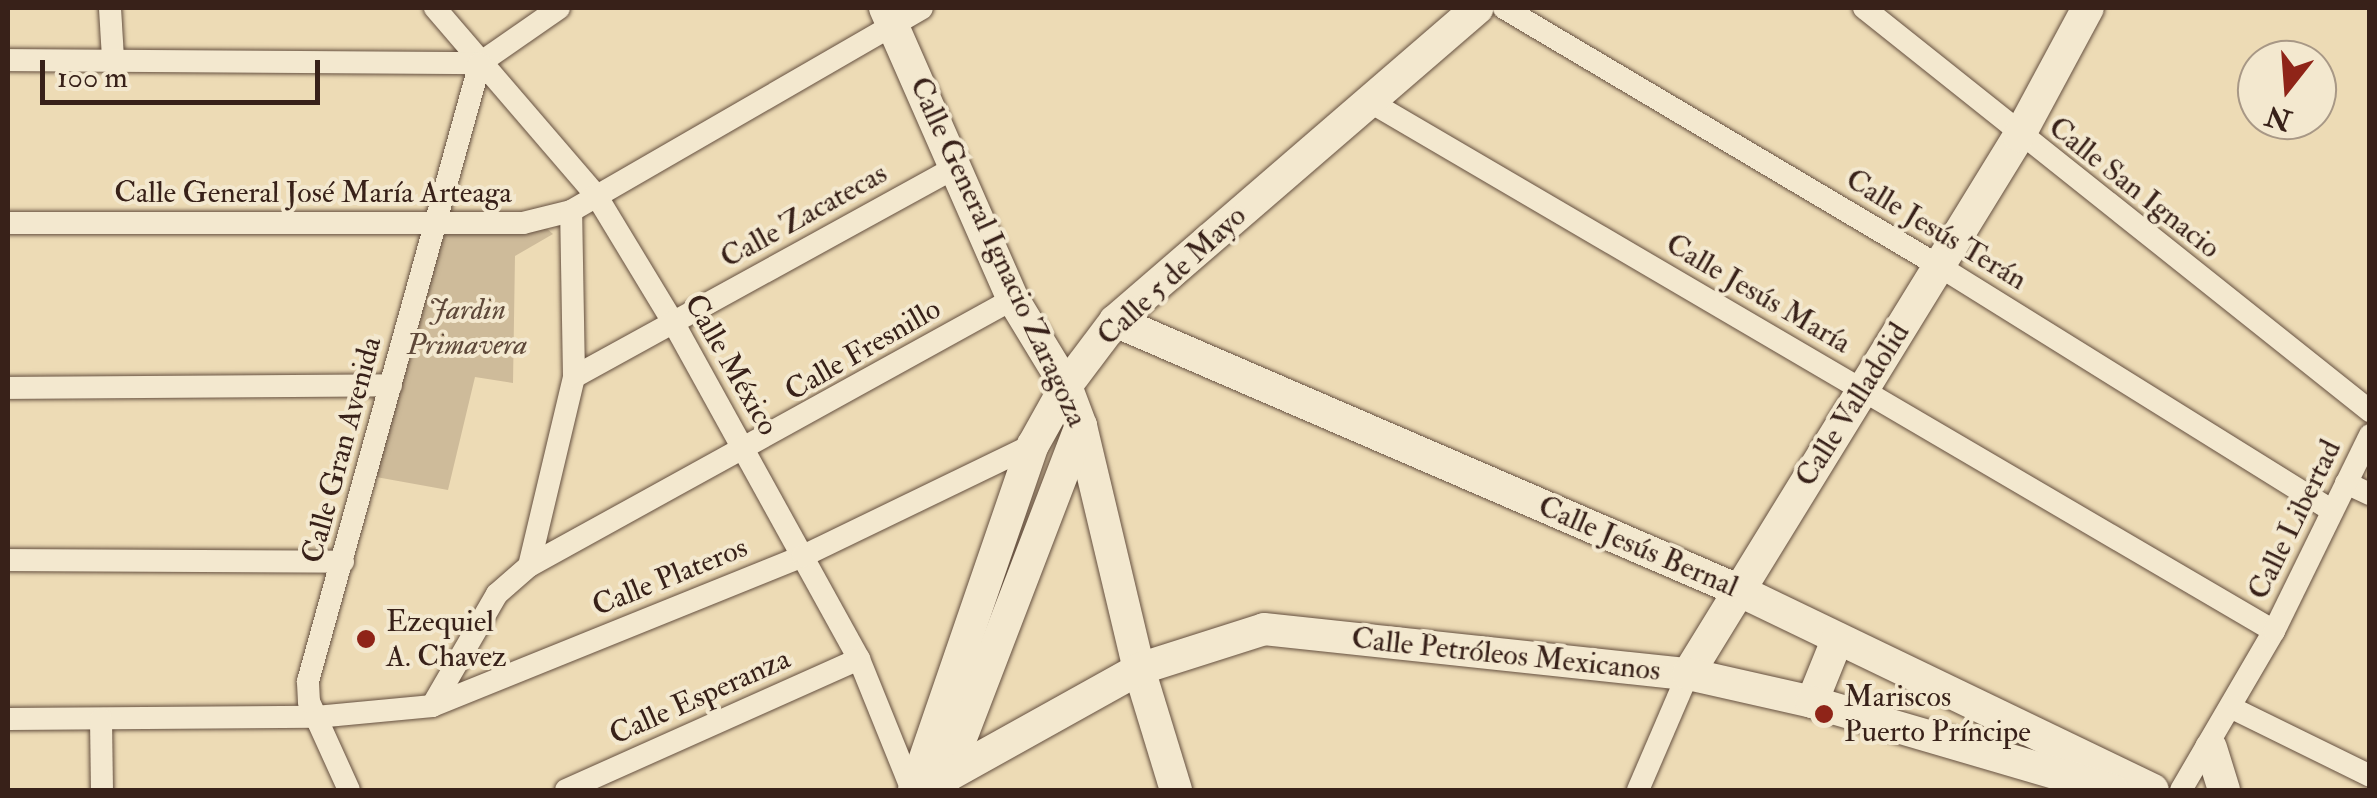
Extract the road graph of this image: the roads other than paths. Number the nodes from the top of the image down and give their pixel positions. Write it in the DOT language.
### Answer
graph roads {
  1 [pos="110,8"];
  2 [pos="436,8"];
  3 [pos="560,8"];
  4 [pos="922,8"];
  5 [pos="1476,8"];
  6 [pos="1504,8"];
  7 [pos="1864,8"];
  8 [pos="2088,8"];
  9 [pos="889,16"];
  10 [pos="113,58"];
  11 [pos="8,60"];
  12 [pos="480,63"];
  13 [pos="1366,100"];
  14 [pos="2019,136"];
  15 [pos="958,166"];
  16 [pos="596,195"];
  17 [pos="570,210"];
  18 [pos="8,223"];
  19 [pos="436,224"];
  20 [pos="1940,266"];
  21 [pos="1014,299"];
  22 [pos="1115,321"];
  23 [pos="673,322"];
  24 [pos="574,377"];
  25 [pos="391,385"];
  26 [pos="1066,386"];
  27 [pos="8,388"];
  28 [pos="1861,389"];
  29 [pos="2370,411"];
  30 [pos="1081,426"];
  31 [pos="2370,435"];
  32 [pos="1033,445"];
  33 [pos="746,452"];
  34 [pos="2346,482"];
  35 [pos="2370,494"];
  36 [pos="2332,511"];
  37 [pos="803,556"];
  38 [pos="8,560"];
  39 [pos="342,562"];
  40 [pos="529,566"];
  41 [pos="1740,590"];
  42 [pos="2274,631"];
  43 [pos="1837,640"];
  44 [pos="858,659"];
  45 [pos="1139,668"];
  46 [pos="1688,674"];
  47 [pos="1812,702"];
  48 [pos="432,706"];
  49 [pos="2232,708"];
  50 [pos="316,717"];
  51 [pos="8,719"];
  52 [pos="102,720"];
  53 [pos="2211,748"];
  54 [pos="2370,776"];
  55 [pos="927,788"];
  56 [pos="102,790"];
  57 [pos="350,790"];
  58 [pos="566,790"];
  59 [pos="1176,790"];
  60 [pos="1638,790"];
  61 [pos="2112,790"];
  62 [pos="2153,790"];
  63 [pos="2180,790"];
  64 [pos="2224,790"];
  1 -- 10 [label="street"];
  2 -- 12 [label="street, Calle México"];
  3 -- 12 [label="street"];
  4 -- 9 [label="street, Calle General José María Arteaga"];
  5 -- 13 [label="street, Calle 5 de Mayo"];
  6 -- 20 [label="street, Calle Jesús Terán"];
  7 -- 14 [label="street, Calle San Ignacio"];
  8 -- 14 [label="street, Calle Valladolid"];
  9 -- 15 [label="street, Calle General Ignacio Zaragoza"];
  9 -- 16 [label="street, Calle General José María Arteaga"];
  10 -- 11 [label="street"];
  10 -- 12 [label="street"];
  12 -- 16 [label="street, Calle México"];
  12 -- 19 [label="street, Calle Gran Avenida"];
  13 -- 22 [label="street, Calle 5 de Mayo"];
  13 -- 28 [label="street, Calle Jesús María"];
  14 -- 20 [label="street, Calle Valladolid"];
  14 -- 29 [label="street, Calle San Ignacio"];
  15 -- 21 [label="street, Calle General Ignacio Zaragoza"];
  15 -- 23 [label="street, Calle Zacatecas"];
  16 -- 17 [label="street, Calle General José María Arteaga"];
  16 -- 23 [label="street, Calle México"];
  17 -- 19 [label="street, Calle General José María Arteaga"];
  17 -- 24 [label="street"];
  18 -- 19 [label="street, Calle General José María Arteaga"];
  19 -- 25 [label="street, Calle Gran Avenida"];
  20 -- 28 [label="street, Calle Valladolid"];
  20 -- 36 [label="street, Calle Jesús Terán"];
  21 -- 26 [label="street, Calle General Ignacio Zaragoza"];
  21 -- 33 [label="street, Calle Fresnillo"];
  22 -- 26 [label="street, Calle 5 de Mayo"];
  22 -- 41 [label="street, Calle Jesús Bernal"];
  23 -- 24 [label="street, Calle Zacatecas"];
  23 -- 33 [label="street, Calle México"];
  24 -- 40 [label="street"];
  25 -- 27 [label="street"];
  25 -- 39 [label="street, Calle Gran Avenida"];
  26 -- 30 [label="street, Calle General Ignacio Zaragoza"];
  26 -- 32 [label="street, Calle 5 de Mayo"];
  28 -- 41 [label="street, Calle Valladolid"];
  28 -- 42 [label="street, Calle Jesús María"];
  30 -- 45 [label="street, Calle General Ignacio Zaragoza"];
  30 -- 55 [label="street"];
  31 -- 34 [label="street, Calle Libertad"];
  32 -- 37 [label="street, Calle Plateros"];
  32 -- 55 [label="street, Calle 5 de Mayo"];
  33 -- 37 [label="street, Calle México"];
  33 -- 40 [label="street, Calle Fresnillo"];
  34 -- 35 [label="street"];
  34 -- 36 [label="street, Calle Libertad"];
  36 -- 42 [label="street, Calle Libertad"];
  37 -- 44 [label="street, Calle México"];
  37 -- 48 [label="street, Calle Plateros"];
  38 -- 39 [label="street"];
  39 -- 50 [label="street, Calle Gran Avenida"];
  40 -- 48 [label="street, Calle Fresnillo"];
  41 -- 43 [label="street, Calle Jesús Bernal"];
  41 -- 46 [label="street, Calle Valladolid"];
  42 -- 49 [label="street, Calle Libertad"];
  43 -- 47 [label="street"];
  43 -- 62 [label="street, Calle Jesús Bernal"];
  44 -- 55 [label="street, Calle México"];
  44 -- 58 [label="street, Calle Esperanza"];
  45 -- 46 [label="street, Calle Petróleos Mexicanos"];
  45 -- 55 [label="street, Calle Petróleos Mexicanos"];
  45 -- 59 [label="street, Calle General Ignacio Zaragoza"];
  46 -- 47 [label="street, Calle Petróleos Mexicanos"];
  46 -- 60 [label="street"];
  47 -- 61 [label="street, Calle Petróleos Mexicanos"];
  48 -- 50 [label="street, Calle Plateros"];
  49 -- 53 [label="street"];
  49 -- 54 [label="street"];
  50 -- 52 [label="street, Calle Plateros"];
  50 -- 57 [label="street, Calle Gran Avenida"];
  51 -- 52 [label="street, Calle Plateros"];
  52 -- 56 [label="street"];
  53 -- 63 [label="street"];
  53 -- 64 [label="street"];
}
